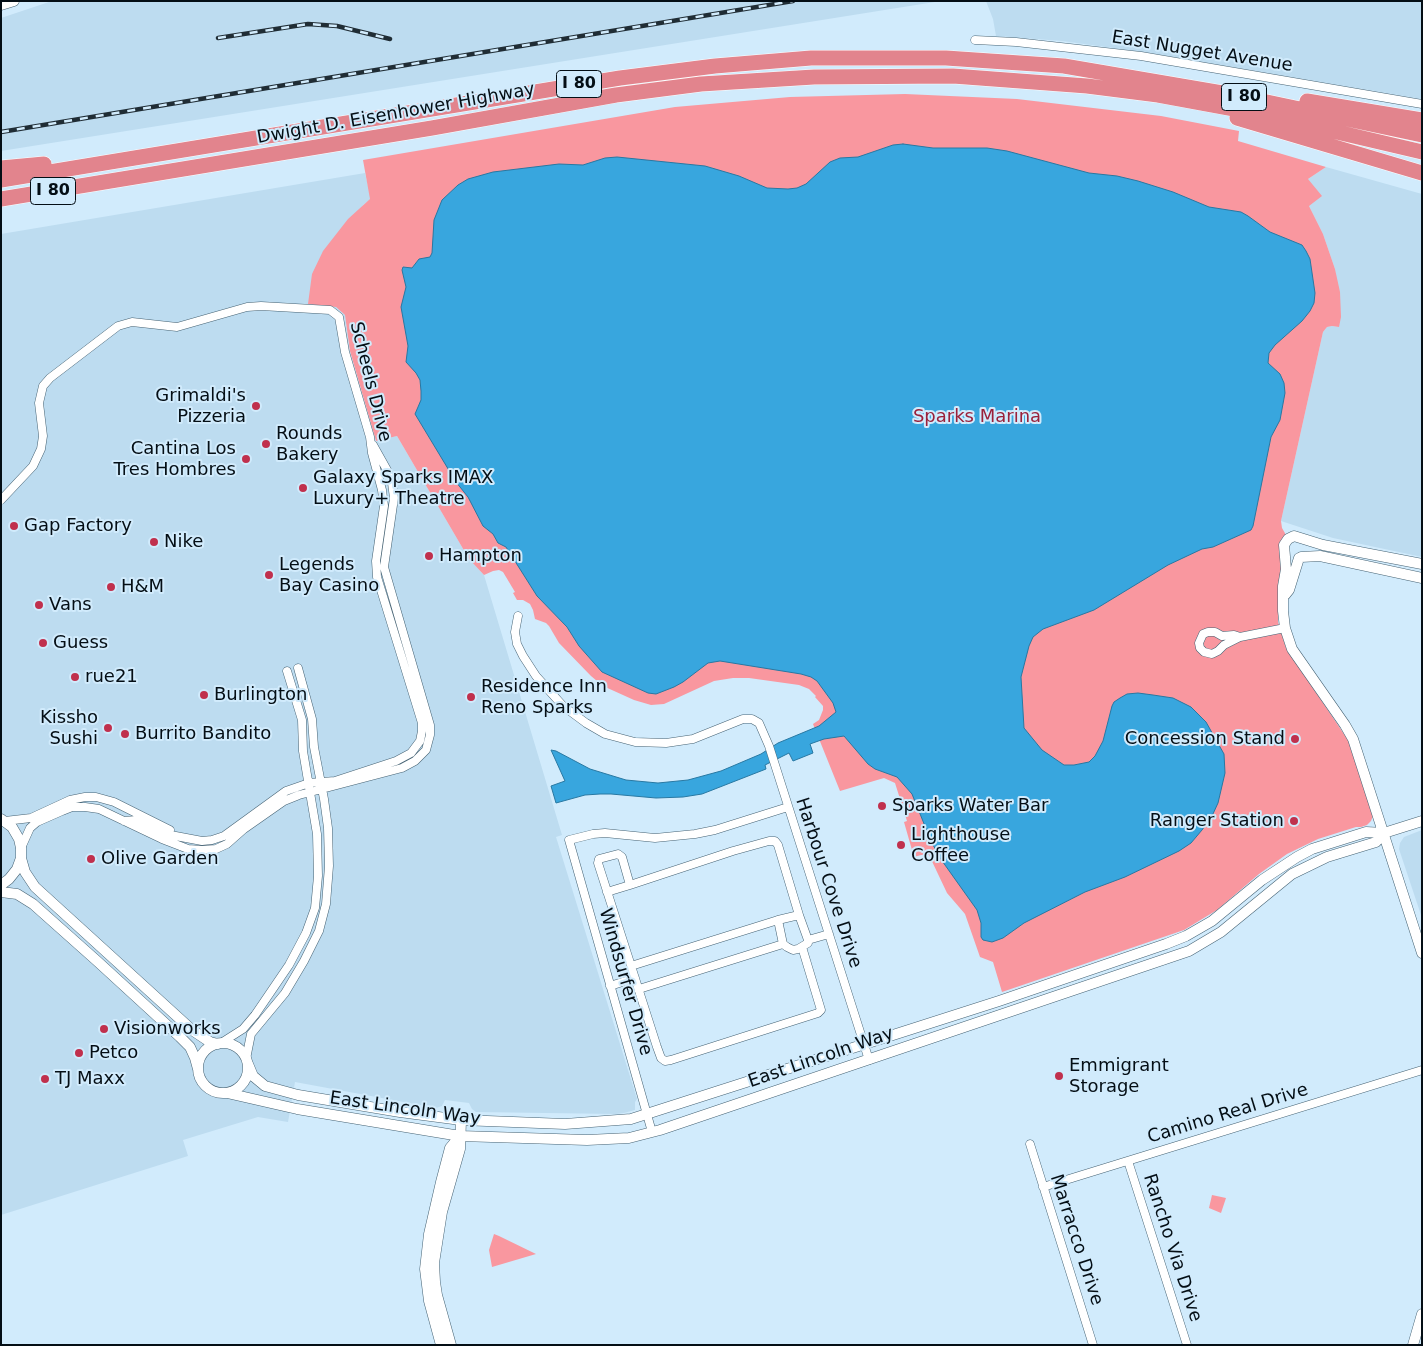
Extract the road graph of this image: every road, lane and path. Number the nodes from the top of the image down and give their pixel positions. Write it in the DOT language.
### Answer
graph roads {
  1 [pos="14,1"];
  2 [pos="1,5"];
  3 [pos="975,40"];
  4 [pos="1064,66"];
  5 [pos="1087,86"];
  6 [pos="1422,104"];
  7 [pos="1422,120"];
  8 [pos="1422,135"];
  9 [pos="1422,152"];
  10 [pos="98,164"];
  11 [pos="1,168"];
  12 [pos="1422,173"];
  13 [pos="1,180"];
  14 [pos="104,182"];
  15 [pos="1,199"];
  16 [pos="1,208"];
  17 [pos="370,437"];
  18 [pos="1,500"];
  19 [pos="1304,538"];
  20 [pos="1285,552"];
  21 [pos="1385,556"];
  22 [pos="1300,557"];
  23 [pos="1422,564"];
  24 [pos="1382,569"];
  25 [pos="1422,578"];
  26 [pos="1284,598"];
  27 [pos="518,616"];
  28 [pos="1285,628"];
  29 [pos="1240,637"];
  30 [pos="400,638"];
  31 [pos="298,668"];
  32 [pos="287,671"];
  33 [pos="321,782"];
  34 [pos="309,783"];
  35 [pos="310,792"];
  36 [pos="788,806"];
  37 [pos="3,820"];
  38 [pos="124,821"];
  39 [pos="1422,821"];
  40 [pos="1384,833"];
  41 [pos="181,836"];
  42 [pos="202,841"];
  43 [pos="202,850"];
  44 [pos="21,853"];
  45 [pos="1,885"];
  46 [pos="630,885"];
  47 [pos="1,892"];
  48 [pos="607,892"];
  49 [pos="800,915"];
  50 [pos="778,920"];
  51 [pos="829,934"];
  52 [pos="808,940"];
  53 [pos="783,944"];
  54 [pos="802,947"];
  55 [pos="1422,953"];
  56 [pos="631,966"];
  57 [pos="635,978"];
  58 [pos="610,986"];
  59 [pos="638,989"];
  60 [pos="219,1043"];
  61 [pos="864,1044"];
  62 [pos="869,1060"];
  63 [pos="247,1062"];
  64 [pos="198,1069"];
  65 [pos="1422,1070"];
  66 [pos="227,1093"];
  67 [pos="647,1115"];
  68 [pos="461,1120"];
  69 [pos="652,1132"];
  70 [pos="460,1136"];
  71 [pos="1030,1144"];
  72 [pos="1128,1161"];
  73 [pos="1043,1187"];
  74 [pos="1422,1314"];
  75 [pos="441,1345"];
  76 [pos="451,1345"];
  77 [pos="1093,1345"];
  78 [pos="1186,1345"];
  79 [pos="1413,1345"];
  1 -- 2 [label="street"];
  3 -- 6 [label="street, East Nugget Avenue"];
  4 -- 7 [label="highway"];
  4 -- 8 [label="highway, Dwight D. Eisenhower Highway / I 80"];
  4 -- 10 [label="highway, Dwight D. Eisenhower Highway / I 80"];
  5 -- 9 [label="highway, Dwight D. Eisenhower Highway / I 80"];
  5 -- 12 [label="highway"];
  5 -- 14 [label="highway, Dwight D. Eisenhower Highway / I 80"];
  10 -- 11 [label="highway"];
  10 -- 13 [label="highway, Dwight D. Eisenhower Highway / I 80"];
  14 -- 15 [label="highway, Dwight D. Eisenhower Highway / I 80"];
  14 -- 16 [label="highway"];
  17 -- 18 [label="street, Scheels Drive"];
  17 -- 30 [label="street, Scheels Drive"];
  17 -- 30 [label="street"];
  19 -- 20 [label="street"];
  19 -- 21 [label="street"];
  19 -- 22 [label="street"];
  20 -- 22 [label="street"];
  20 -- 26 [label="street"];
  21 -- 23 [label="street"];
  21 -- 24 [label="street"];
  22 -- 24 [label="street"];
  22 -- 26 [label="street"];
  24 -- 25 [label="street"];
  26 -- 28 [label="street"];
  27 -- 36 [label="street, Harbour Cove Drive"];
  28 -- 29 [label="street"];
  28 -- 40 [label="street"];
  29 -- 29 [label="street"];
  30 -- 33 [label="street, Scheels Drive"];
  30 -- 33 [label="street"];
  31 -- 33 [label="street"];
  32 -- 34 [label="street"];
  33 -- 34 [label="street"];
  33 -- 35 [label="street"];
  33 -- 63 [label="street"];
  34 -- 35 [label="street"];
  34 -- 42 [label="street"];
  35 -- 43 [label="street"];
  35 -- 60 [label="street"];
  36 -- 51 [label="street, Harbour Cove Drive"];
  36 -- 58 [label="street, Windsurfer Drive"];
  37 -- 41 [label="street"];
  37 -- 44 [label="street"];
  38 -- 41 [label="street"];
  38 -- 43 [label="street"];
  38 -- 44 [label="street"];
  39 -- 40 [label="street, East Lincoln Way"];
  40 -- 55 [label="street"];
  40 -- 61 [label="street, East Lincoln Way"];
  40 -- 62 [label="street, East Lincoln Way"];
  41 -- 42 [label="street"];
  42 -- 43 [label="street"];
  44 -- 45 [label="street"];
  44 -- 60 [label="street"];
  46 -- 48 [label="street"];
  46 -- 48 [label="street"];
  46 -- 49 [label="street"];
  47 -- 64 [label="street"];
  48 -- 56 [label="street"];
  49 -- 50 [label="street"];
  49 -- 52 [label="street"];
  50 -- 53 [label="street"];
  50 -- 56 [label="street"];
  51 -- 52 [label="street"];
  51 -- 61 [label="street, Harbour Cove Drive"];
  52 -- 54 [label="street"];
  53 -- 54 [label="street"];
  53 -- 59 [label="street"];
  54 -- 59 [label="street"];
  56 -- 57 [label="street"];
  57 -- 58 [label="street"];
  57 -- 59 [label="street"];
  58 -- 67 [label="street, Windsurfer Drive"];
  60 -- 63 [label="street"];
  60 -- 64 [label="street"];
  61 -- 62 [label="street, Harbour Cove Drive"];
  61 -- 67 [label="street, East Lincoln Way"];
  62 -- 69 [label="street, East Lincoln Way"];
  63 -- 66 [label="street"];
  63 -- 68 [label="street, East Lincoln Way"];
  64 -- 66 [label="street"];
  65 -- 72 [label="street, Camino Real Drive"];
  66 -- 70 [label="street, East Lincoln Way"];
  67 -- 68 [label="street, East Lincoln Way"];
  67 -- 69 [label="street, Windsurfer Drive"];
  68 -- 70 [label="street"];
  69 -- 70 [label="street, East Lincoln Way"];
  70 -- 75 [label="street"];
  70 -- 76 [label="street"];
  71 -- 73 [label="street, Marracco Drive"];
  72 -- 73 [label="street, Camino Real Drive"];
  72 -- 78 [label="street, Rancho Via Drive"];
  73 -- 77 [label="street, Marracco Drive"];
  74 -- 79 [label="street"];
}
